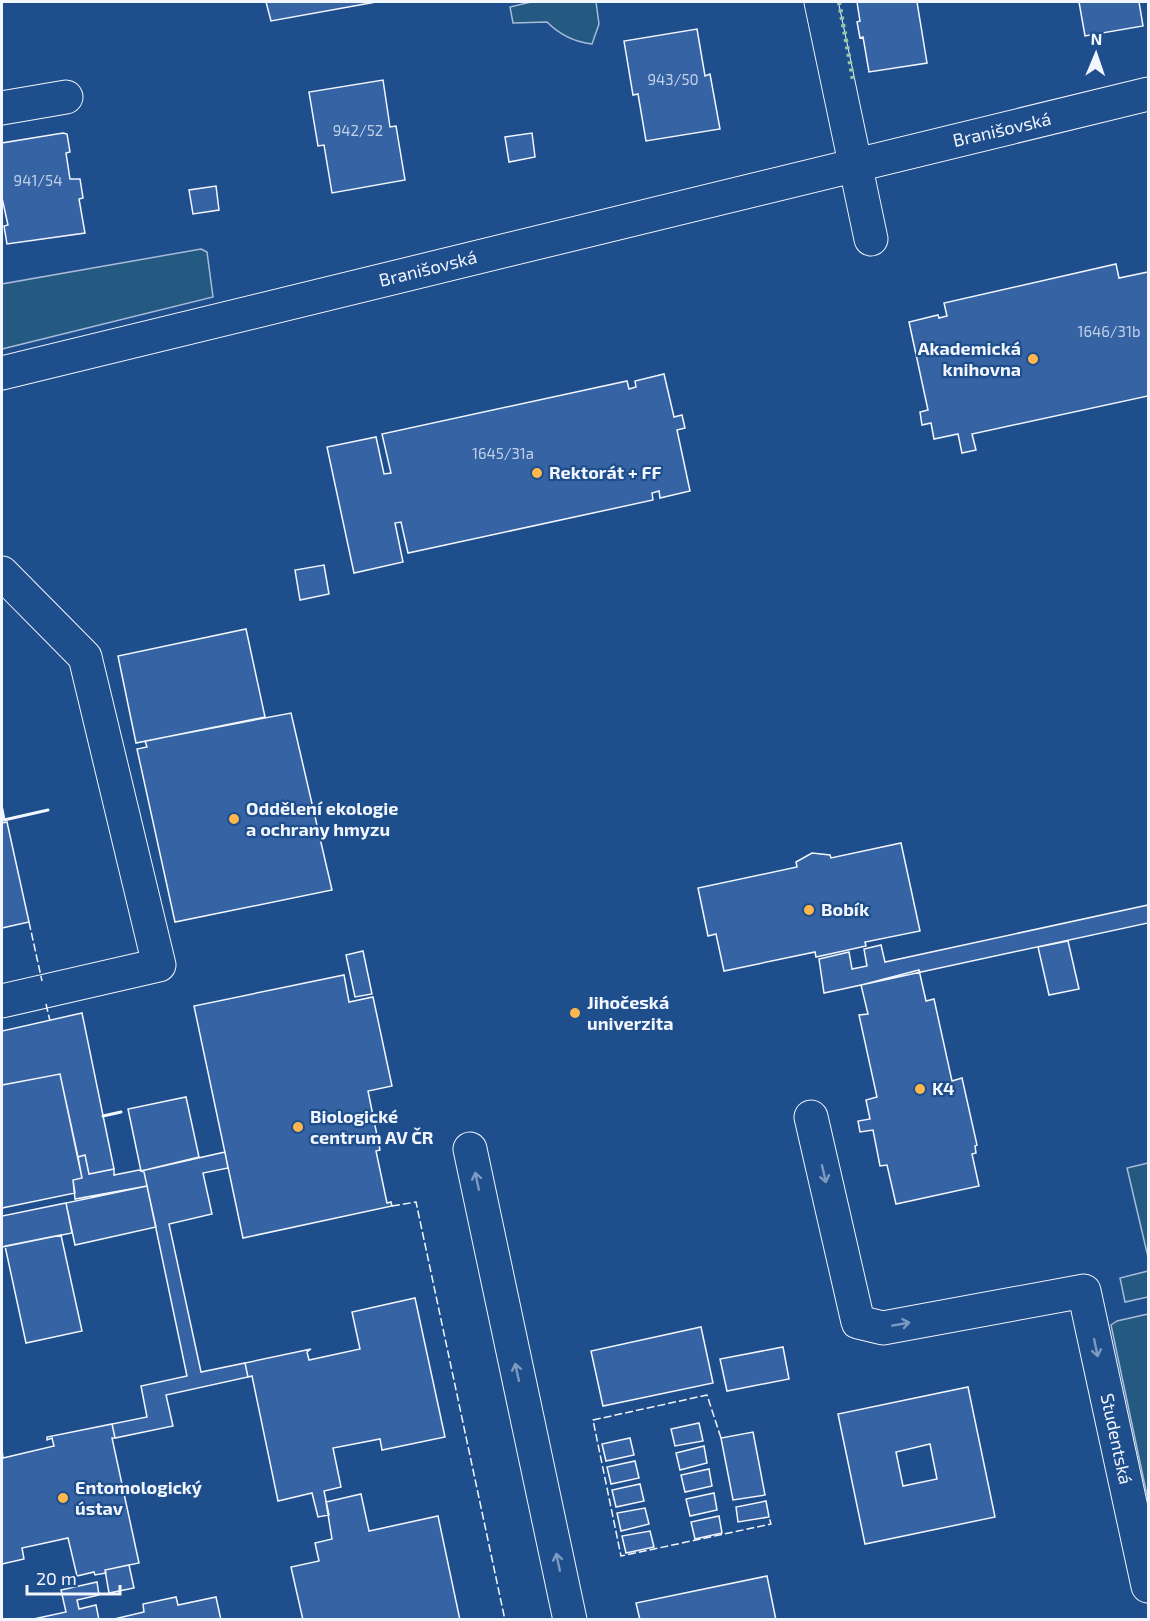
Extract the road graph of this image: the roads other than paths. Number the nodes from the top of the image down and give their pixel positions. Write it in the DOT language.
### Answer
graph roads {
  1 [pos="821,2"];
  2 [pos="1149,94"];
  3 [pos="66,97"];
  4 [pos="2,108"];
  5 [pos="854,164"];
  6 [pos="872,239"];
  7 [pos="2,374"];
  8 [pos="2,573"];
  9 [pos="2,1001"];
  10 [pos="811,1117"];
  11 [pos="470,1149"];
  12 [pos="1149,1586"];
  13 [pos="570,1620"];
  1 -- 5 [label="street"];
  2 -- 5 [label="street, Branišovská"];
  3 -- 4 [label="street"];
  5 -- 6 [label="street"];
  5 -- 7 [label="street, Branišovská"];
  8 -- 9 [label="street"];
  10 -- 12 [label="street, Studentská, one-way"];
  13 -- 11 [label="street, one-way"];
}
